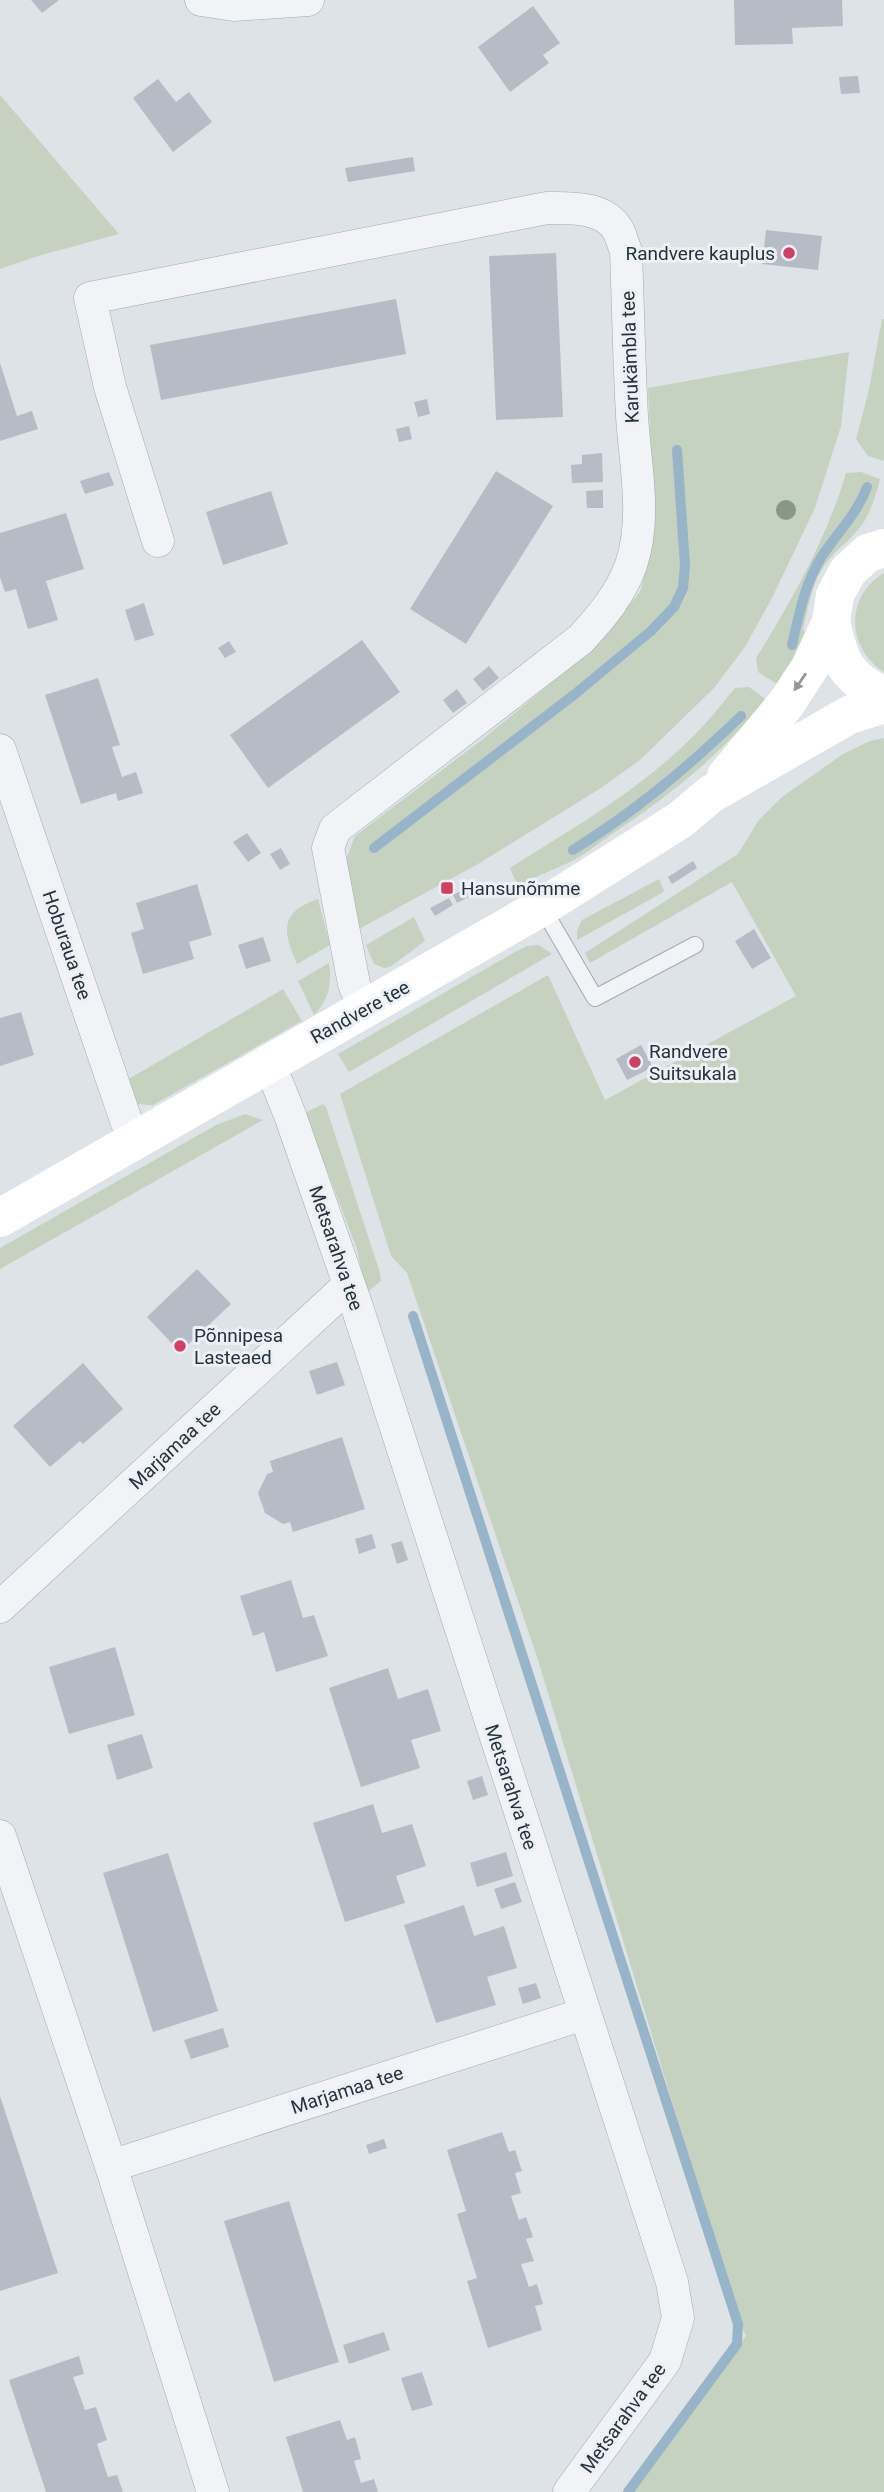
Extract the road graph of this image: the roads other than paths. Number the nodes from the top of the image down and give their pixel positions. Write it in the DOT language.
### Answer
graph roads {
  1 [pos="201,0"];
  2 [pos="308,0"];
  3 [pos="884,516"];
  4 [pos="158,541"];
  5 [pos="876,550"];
  6 [pos="831,622"];
  7 [pos="884,696"];
  8 [pos="884,704"];
  9 [pos="0,750"];
  10 [pos="711,794"];
  11 [pos="542,907"];
  12 [pos="695,945"];
  13 [pos="365,1010"];
  14 [pos="269,1063"];
  15 [pos="133,1141"];
  16 [pos="0,1217"];
  17 [pos="349,1285"];
  18 [pos="0,1608"];
  19 [pos="0,1836"];
  20 [pos="584,2014"];
  21 [pos="111,2166"];
  22 [pos="214,2492"];
  23 [pos="569,2492"];
  1 -- 2 [label="street"];
  3 -- 5 [label="street, Randvere tee"];
  4 -- 13 [label="street, Karukämbla tee"];
  5 -- 6 [label="street, Randvere tee"];
  6 -- 7 [label="street, Randvere tee"];
  6 -- 10 [label="street, Randvere tee, one-way"];
  8 -- 10 [label="street, Randvere tee"];
  9 -- 15 [label="street, Hoburaua tee"];
  10 -- 11 [label="street, Randvere tee"];
  11 -- 12 [label="lane"];
  11 -- 13 [label="street, Randvere tee"];
  13 -- 14 [label="street, Randvere tee"];
  14 -- 15 [label="street, Randvere tee"];
  14 -- 17 [label="street, Metsarahva tee"];
  15 -- 16 [label="street, Randvere tee"];
  17 -- 18 [label="street, Marjamaa tee"];
  17 -- 20 [label="street, Metsarahva tee"];
  19 -- 21 [label="street"];
  20 -- 21 [label="street, Marjamaa tee"];
  20 -- 23 [label="street, Metsarahva tee"];
  21 -- 22 [label="street"];
}
